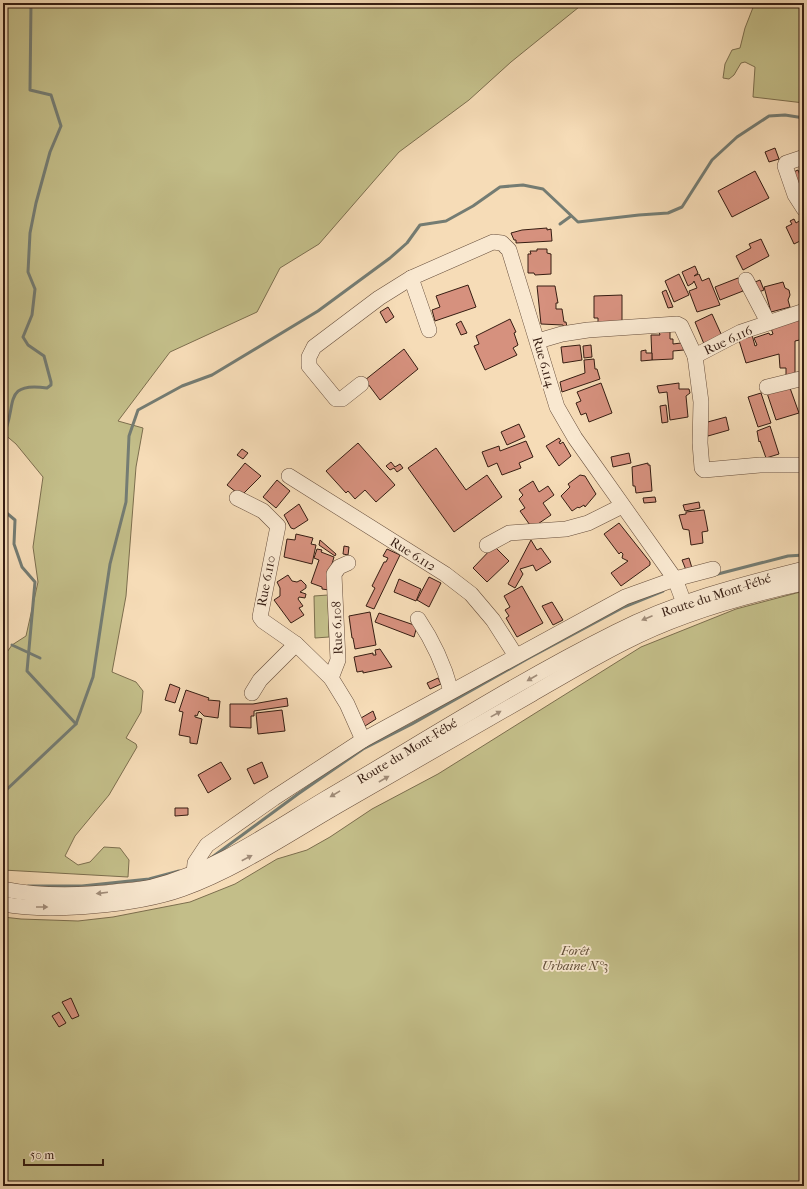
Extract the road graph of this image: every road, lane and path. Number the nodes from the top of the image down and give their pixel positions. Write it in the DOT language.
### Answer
graph roads {
  1 [pos="800,158"];
  2 [pos="804,209"];
  3 [pos="411,278"];
  4 [pos="746,280"];
  5 [pos="804,311"];
  6 [pos="768,322"];
  7 [pos="429,330"];
  8 [pos="538,341"];
  9 [pos="695,356"];
  10 [pos="804,378"];
  11 [pos="361,384"];
  12 [pos="767,387"];
  13 [pos="804,465"];
  14 [pos="290,476"];
  15 [pos="237,498"];
  16 [pos="622,506"];
  17 [pos="487,545"];
  18 [pos="348,564"];
  19 [pos="713,569"];
  20 [pos="804,569"];
  21 [pos="675,579"];
  22 [pos="804,583"];
  23 [pos="684,603"];
  24 [pos="418,619"];
  25 [pos="296,644"];
  26 [pos="516,656"];
  27 [pos="331,678"];
  28 [pos="451,691"];
  29 [pos="252,693"];
  30 [pos="363,740"];
  31 [pos="194,873"];
  32 [pos="3,889"];
  33 [pos="3,904"];
  1 -- 2 [label="street"];
  3 -- 7 [label="street"];
  3 -- 8 [label="street, Rue 6.114"];
  3 -- 11 [label="street, Rue 6.114"];
  4 -- 6 [label="street"];
  5 -- 6 [label="street, Rue 6.116"];
  6 -- 9 [label="street, Rue 6.116"];
  8 -- 9 [label="street"];
  8 -- 16 [label="street, Rue 6.114"];
  9 -- 13 [label="street, Rue 6.116"];
  10 -- 12 [label="street"];
  14 -- 26 [label="street, Rue 6.112"];
  15 -- 25 [label="street, Rue 6.110"];
  16 -- 17 [label="street"];
  16 -- 21 [label="street, Rue 6.114"];
  18 -- 27 [label="street, Rue 6.108"];
  19 -- 21 [label="street"];
  20 -- 23 [label="street, Route du Mont-Fébé"];
  21 -- 23 [label="street, Rue 6.114"];
  21 -- 26 [label="street"];
  33 -- 22 [label="street, Route du Mont-Fébé, one-way"];
  23 -- 31 [label="street, Route du Mont-Fébé, one-way"];
  24 -- 28 [label="street"];
  25 -- 27 [label="street, Rue 6.110"];
  25 -- 29 [label="street"];
  26 -- 28 [label="street"];
  27 -- 30 [label="street"];
  28 -- 30 [label="street"];
  30 -- 31 [label="street"];
  31 -- 32 [label="street, Route du Mont-Fébé, one-way"];
}
